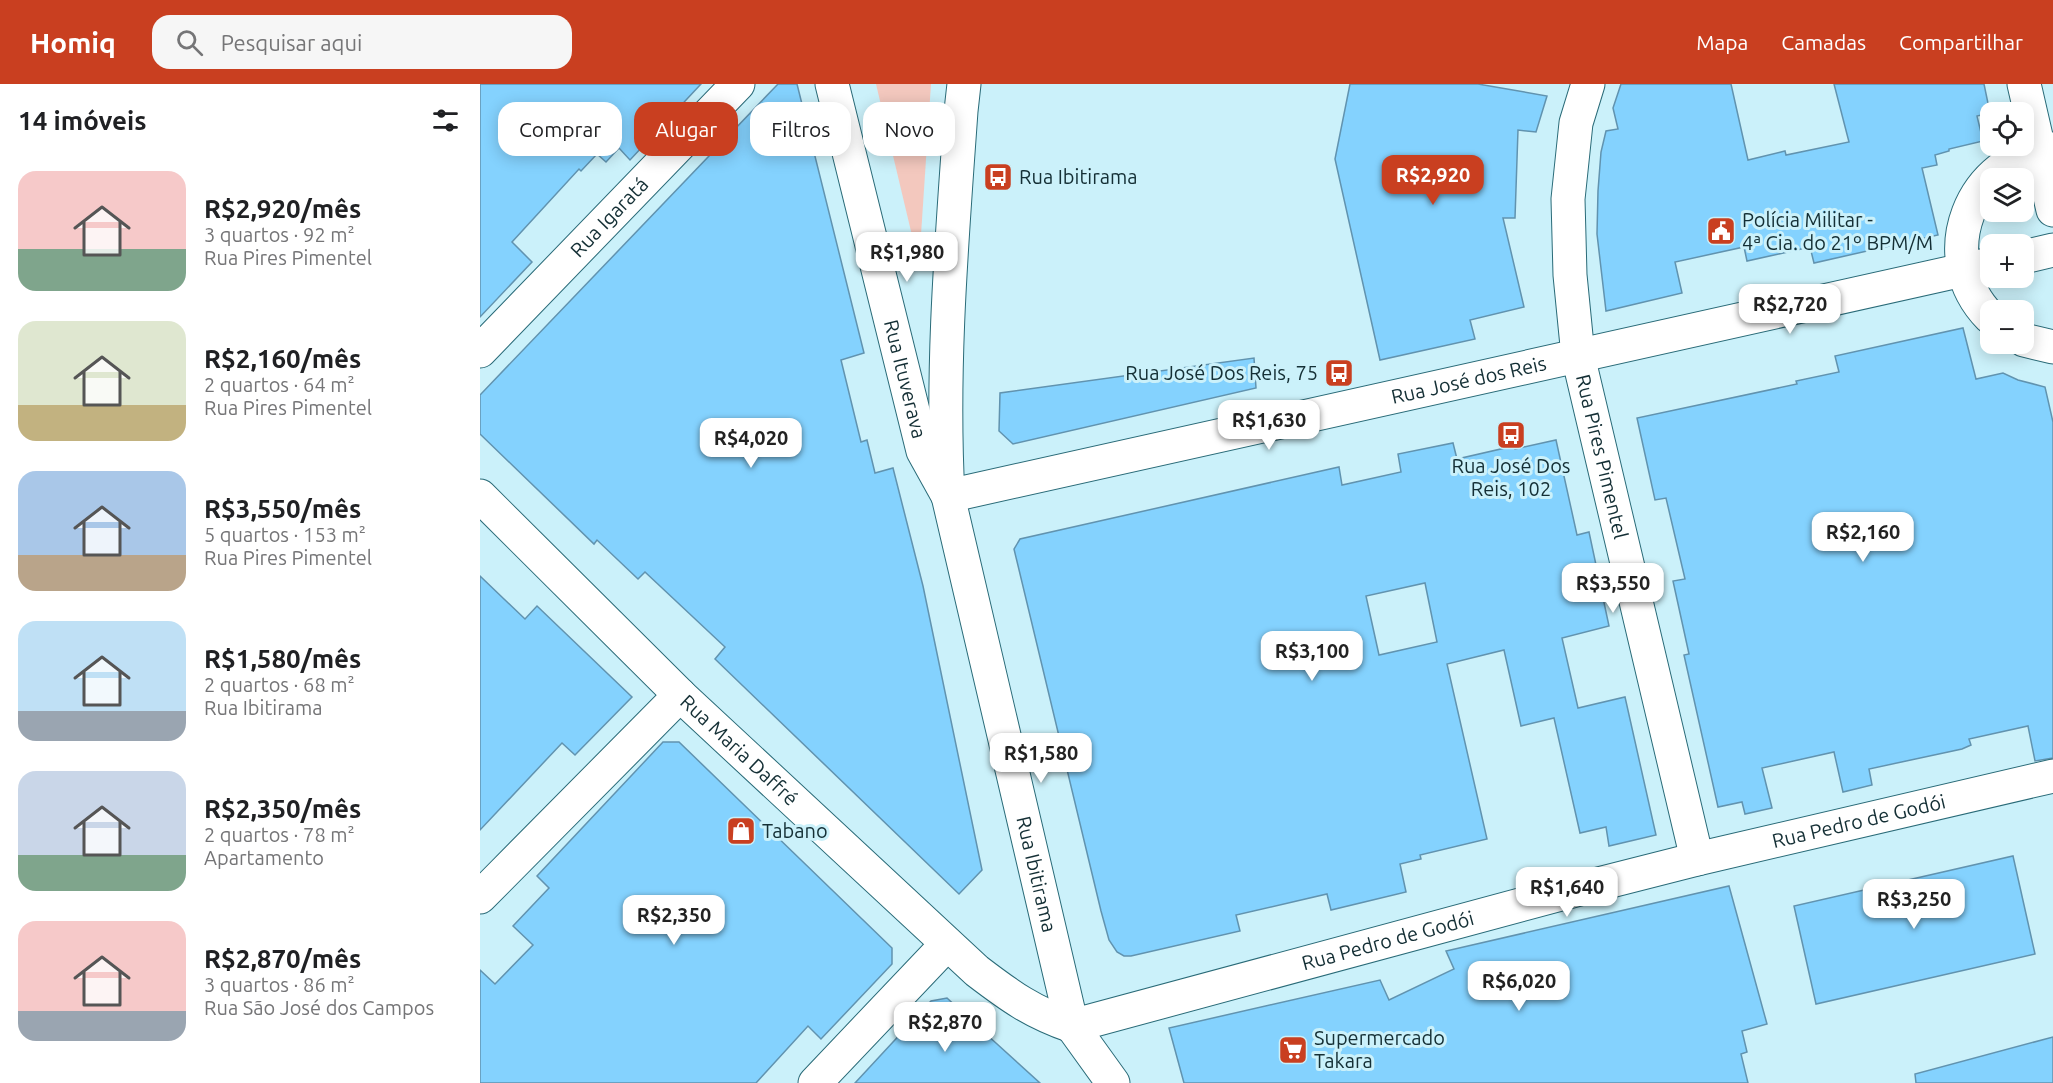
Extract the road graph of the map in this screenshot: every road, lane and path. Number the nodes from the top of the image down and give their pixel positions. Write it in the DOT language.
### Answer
graph roads {
  1 [pos="738,84"];
  2 [pos="832,84"];
  3 [pos="964,84"];
  4 [pos="1588,84"];
  5 [pos="2024,84"];
  6 [pos="2046,150"];
  7 [pos="2053,210"];
  8 [pos="2053,250"];
  9 [pos="2034,255"];
  10 [pos="1977,267"];
  11 [pos="1980,305"];
  12 [pos="2034,342"];
  13 [pos="2053,347"];
  14 [pos="480,351"];
  15 [pos="1578,356"];
  16 [pos="480,496"];
  17 [pos="948,496"];
  18 [pos="680,695"];
  19 [pos="2053,776"];
  20 [pos="1697,859"];
  21 [pos="480,897"];
  22 [pos="947,944"];
  23 [pos="1072,1026"];
  24 [pos="815,1083"];
  25 [pos="1113,1083"];
  1 -- 14 [label="street, Rua Igaratá"];
  2 -- 17 [label="street, Rua Ituverava"];
  3 -- 17 [label="street, Rua Ibitirama"];
  4 -- 15 [label="street, Rua Pires Pimentel"];
  5 -- 6 [label="street"];
  6 -- 7 [label="street"];
  6 -- 10 [label="street"];
  8 -- 9 [label="street"];
  10 -- 11 [label="street"];
  10 -- 15 [label="street, Rua José dos Reis"];
  12 -- 13 [label="street"];
  15 -- 17 [label="street, Rua José dos Reis"];
  15 -- 20 [label="street, Rua Pires Pimentel"];
  16 -- 18 [label="street, Rua Maria Daffré"];
  17 -- 23 [label="street, Rua Ibitirama"];
  18 -- 21 [label="street"];
  18 -- 22 [label="street, Rua Maria Daffré"];
  19 -- 20 [label="street, Rua Pedro de Godói"];
  20 -- 23 [label="street, Rua Pedro de Godói"];
  22 -- 23 [label="street, Rua Maria Daffré"];
  22 -- 24 [label="street"];
  23 -- 25 [label="street, Rua Ibitirama"];
}
